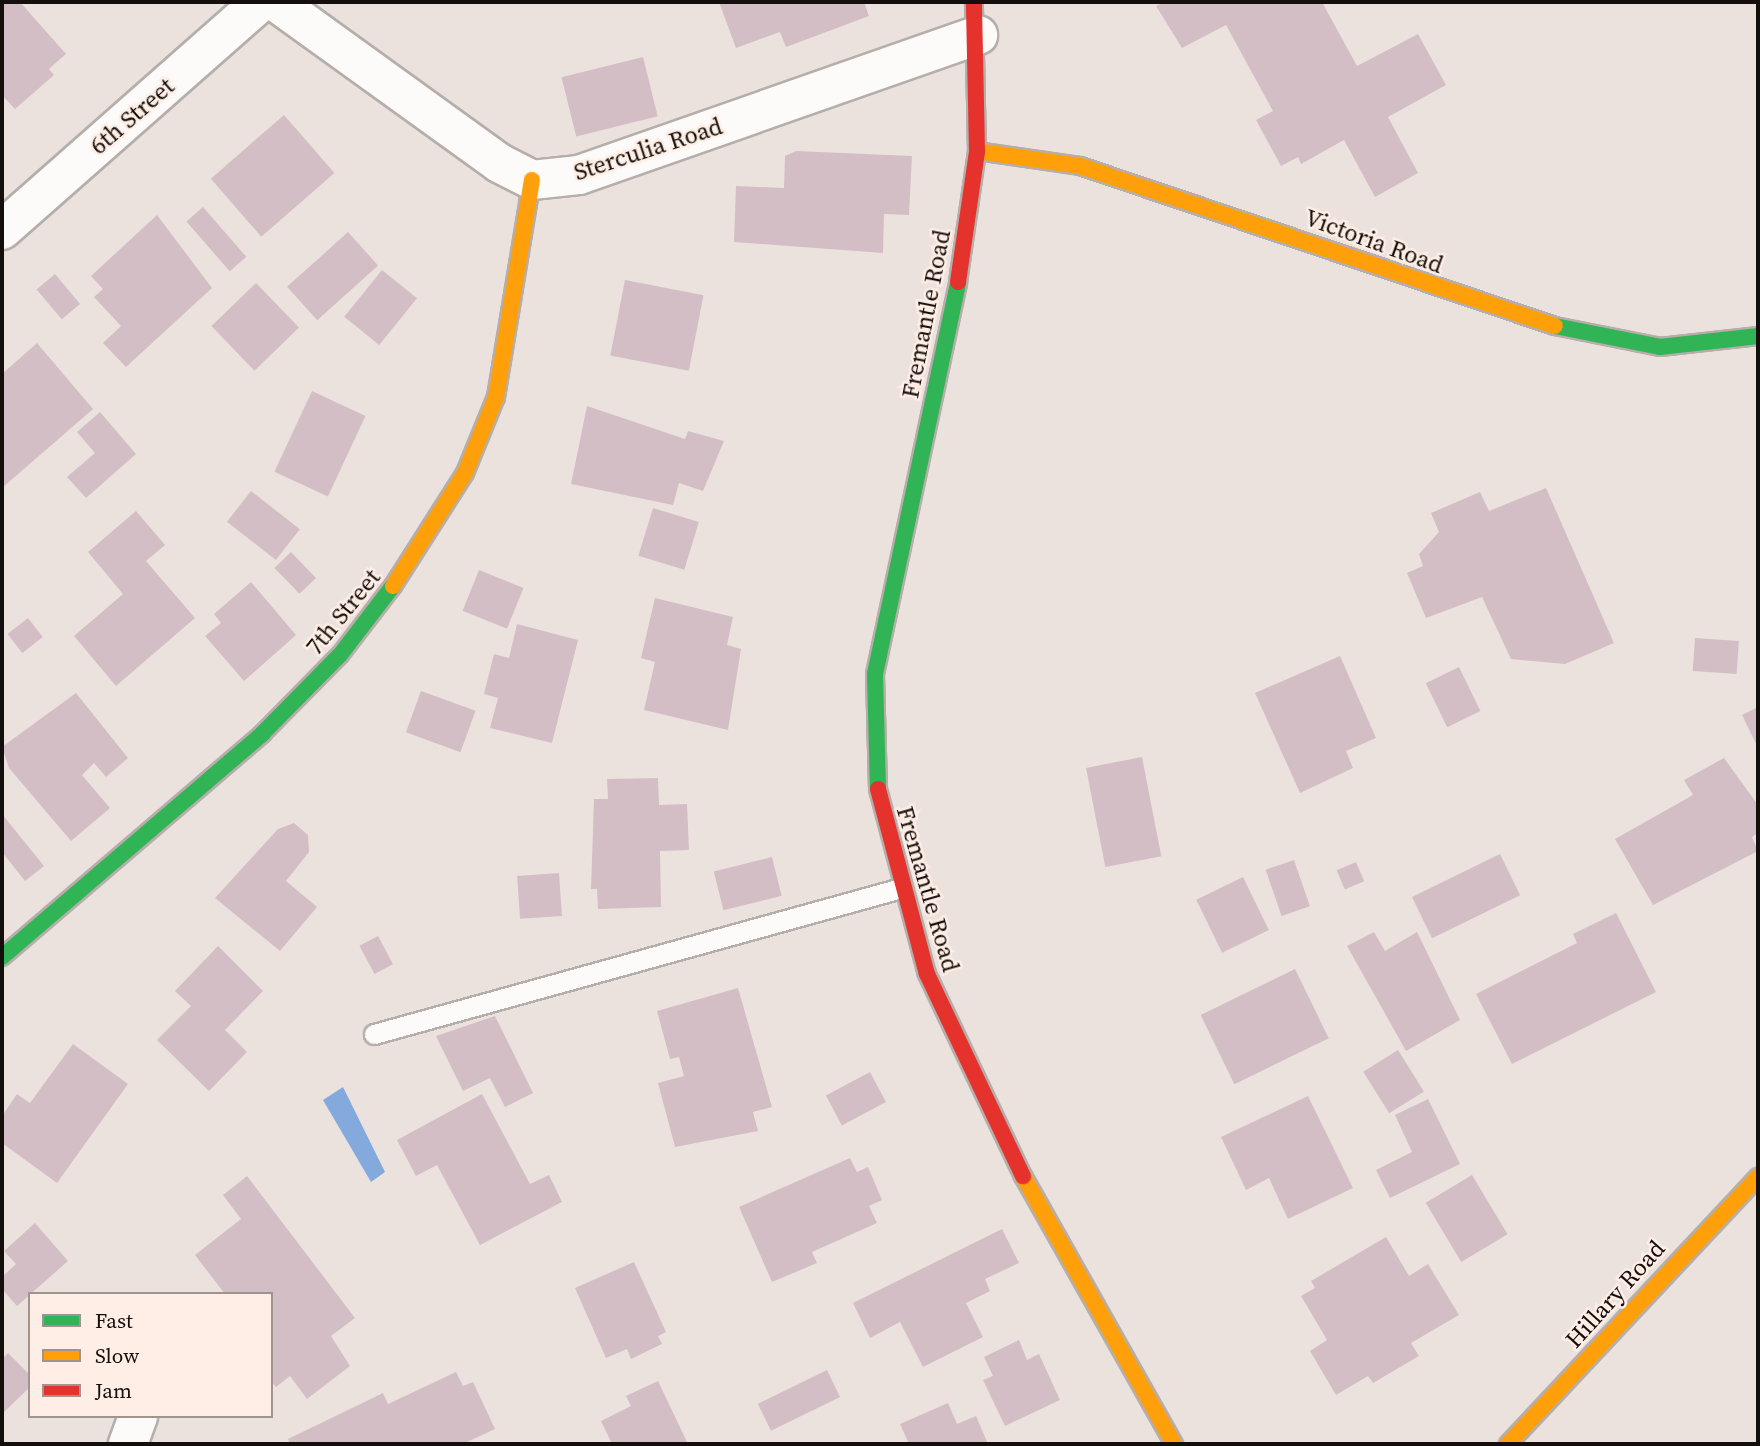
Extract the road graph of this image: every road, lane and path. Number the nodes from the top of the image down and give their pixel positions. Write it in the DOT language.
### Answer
graph roads {
  1 [pos="261,2"];
  2 [pos="276,2"];
  3 [pos="976,18"];
  4 [pos="977,151"];
  5 [pos="532,180"];
  6 [pos="2,230"];
  7 [pos="1758,336"];
  8 [pos="901,888"];
  9 [pos="2,957"];
  10 [pos="374,1034"];
  11 [pos="1758,1177"];
  12 [pos="137,1418"];
  13 [pos="128,1444"];
  14 [pos="1174,1444"];
  15 [pos="1508,1444"];
  1 -- 6 [label="street, 6th Street"];
  2 -- 5 [label="street"];
  3 -- 4 [label="street, Fremantle Road"];
  3 -- 5 [label="street, Sterculia Road"];
  4 -- 7 [label="street, Victoria Road"];
  4 -- 8 [label="street, Fremantle Road"];
  5 -- 9 [label="street, 7th Street"];
  8 -- 10 [label="lane"];
  8 -- 14 [label="street, Fremantle Road"];
  11 -- 15 [label="street, Hillary Road"];
  12 -- 13 [label="street"];
}
